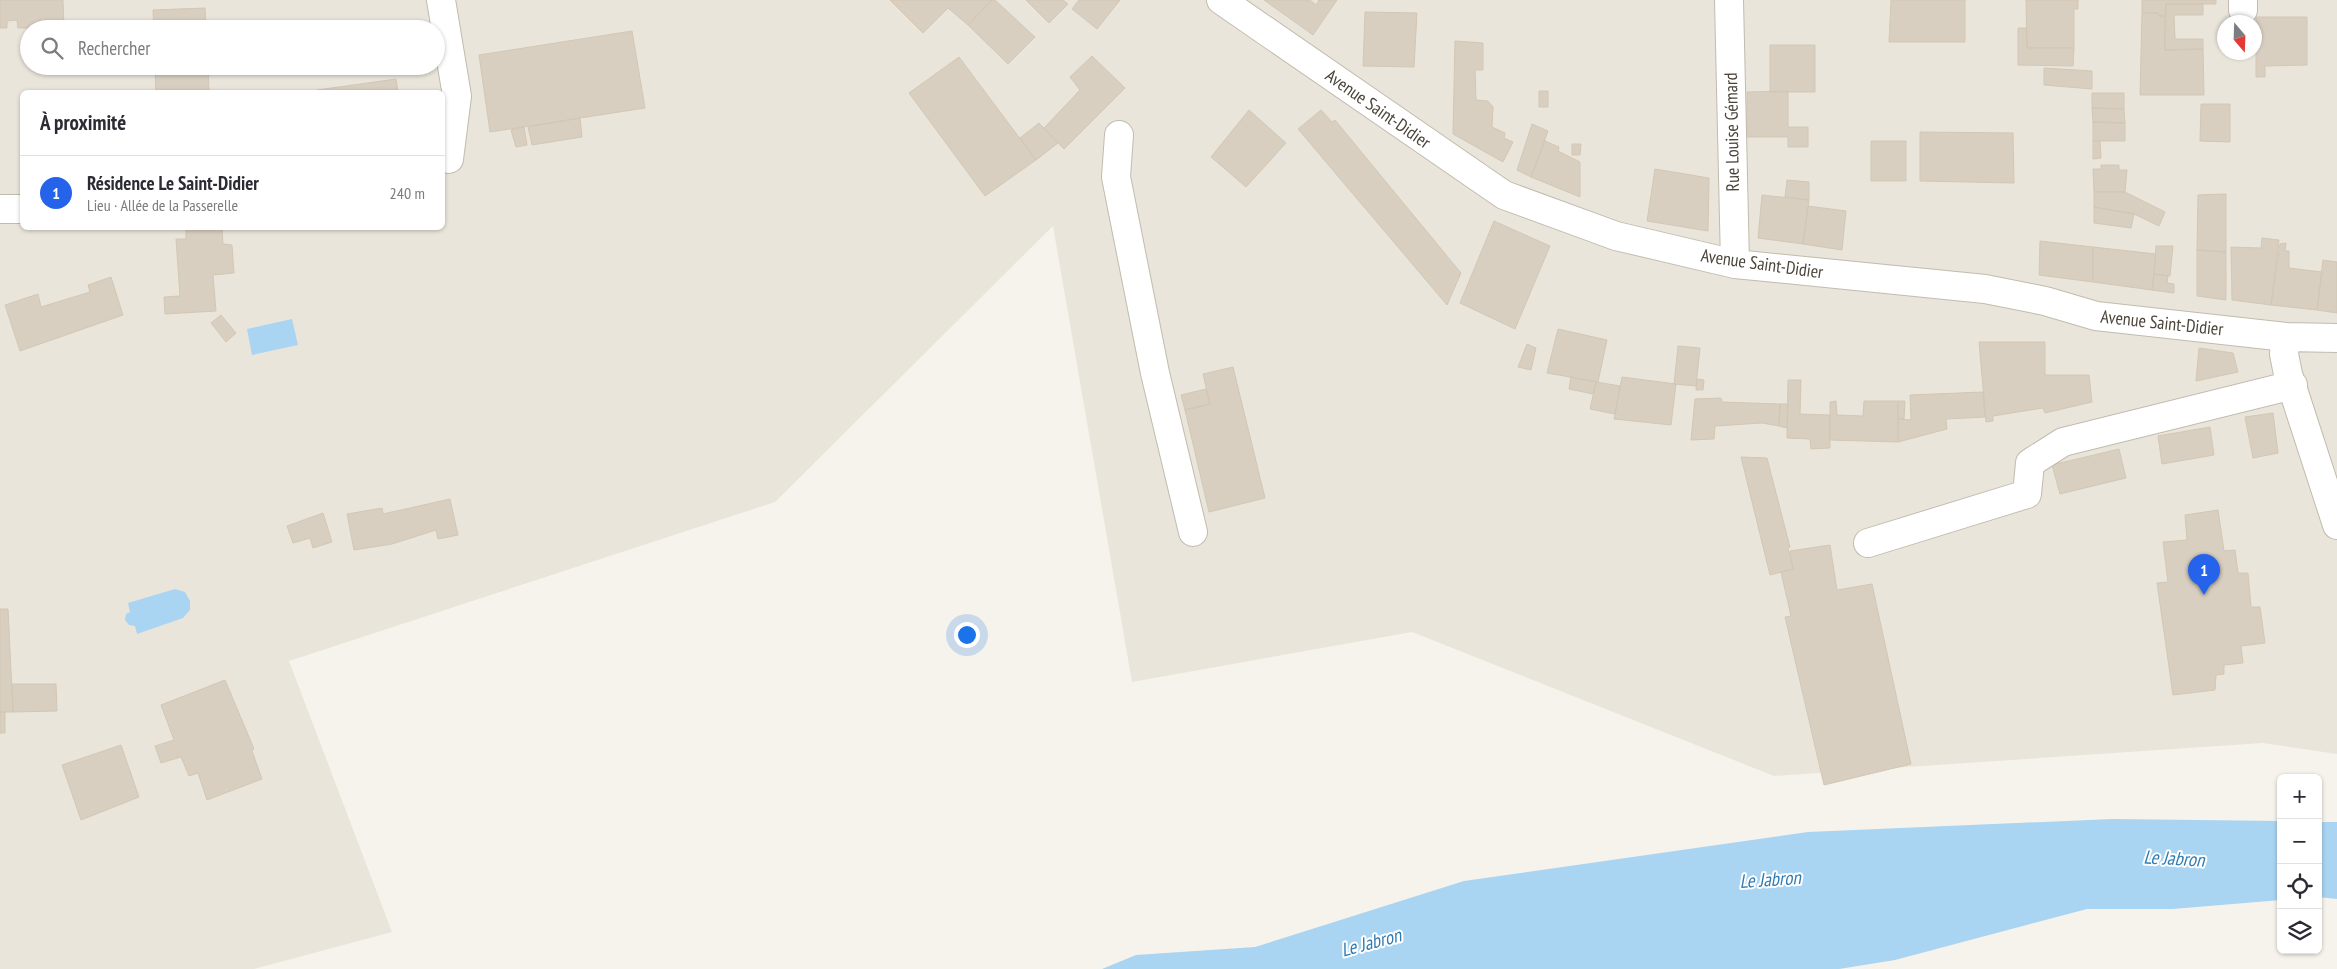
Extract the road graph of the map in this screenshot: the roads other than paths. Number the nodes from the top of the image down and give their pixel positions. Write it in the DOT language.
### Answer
graph roads {
  1 [pos="441,0"];
  2 [pos="1222,0"];
  3 [pos="1729,0"];
  4 [pos="444,20"];
  5 [pos="445,24"];
  6 [pos="1119,135"];
  7 [pos="450,159"];
  8 [pos="20,208"];
  9 [pos="0,209"];
  10 [pos="1735,264"];
  11 [pos="2286,337"];
  12 [pos="2337,338"];
  13 [pos="2292,385"];
  14 [pos="2337,525"];
  15 [pos="1193,532"];
  16 [pos="1868,543"];
  1 -- 4 [label="street"];
  2 -- 10 [label="street, Avenue Saint-Didier"];
  3 -- 10 [label="street, Rue Louise Gémard"];
  5 -- 7 [label="street"];
  6 -- 15 [label="street"];
  8 -- 9 [label="street"];
  10 -- 11 [label="street, Avenue Saint-Didier"];
  11 -- 12 [label="street, Avenue Saint-Didier"];
  11 -- 13 [label="street"];
  13 -- 14 [label="street"];
  13 -- 16 [label="street"];
}
